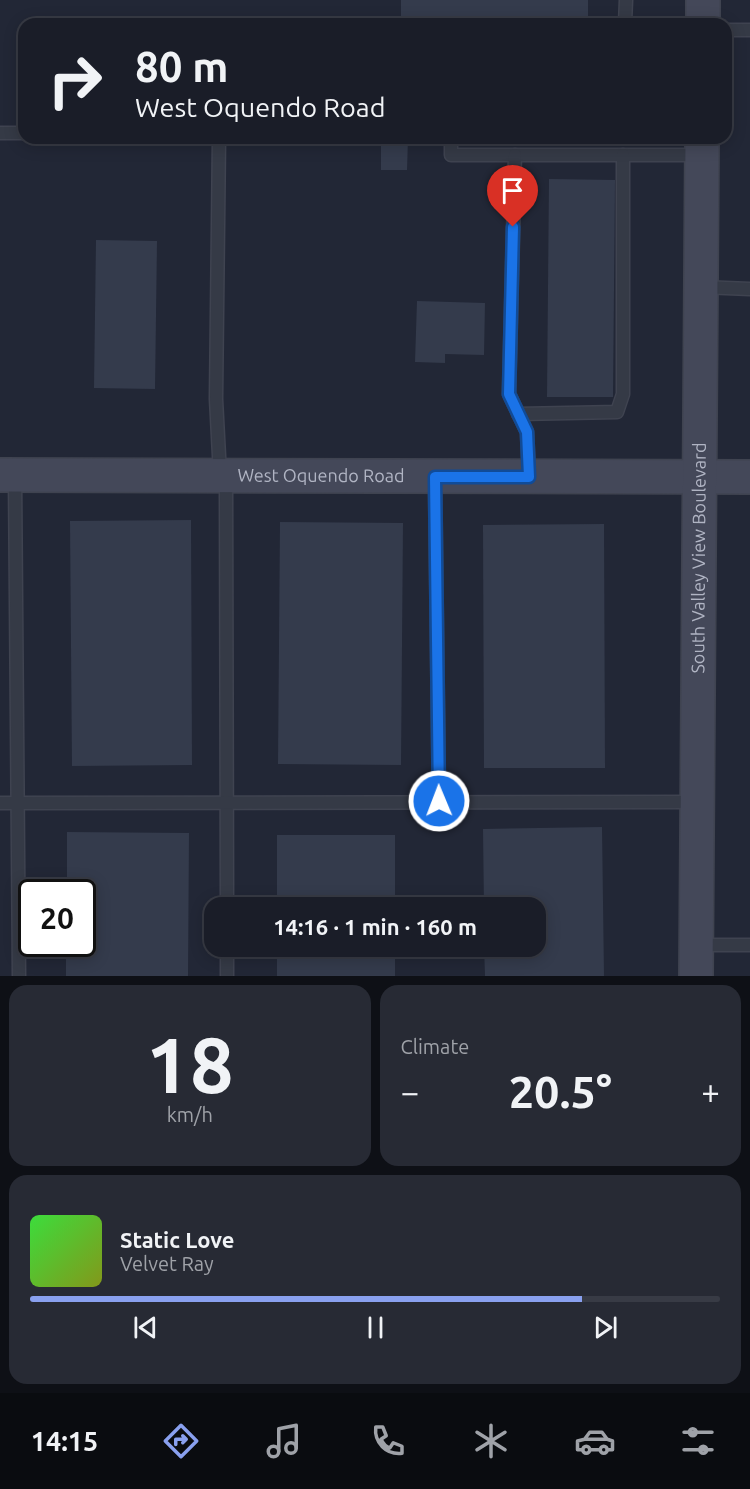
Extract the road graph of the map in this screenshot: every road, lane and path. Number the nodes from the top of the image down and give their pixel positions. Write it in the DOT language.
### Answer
graph roads {
  1 [pos="626,0"];
  2 [pos="703,0"];
  3 [pos="626,18"];
  4 [pos="703,18"];
  5 [pos="732,30"];
  6 [pos="750,30"];
  7 [pos="0,133"];
  8 [pos="18,133"];
  9 [pos="219,144"];
  10 [pos="451,144"];
  11 [pos="702,147"];
  12 [pos="515,155"];
  13 [pos="623,155"];
  14 [pos="701,287"];
  15 [pos="750,289"];
  16 [pos="519,414"];
  17 [pos="7,475"];
  18 [pos="223,476"];
  19 [pos="700,476"];
  20 [pos="435,477"];
  21 [pos="529,477"];
  22 [pos="750,477"];
  23 [pos="226,801"];
  24 [pos="439,801"];
  25 [pos="697,802"];
  26 [pos="0,803"];
  27 [pos="17,803"];
  28 [pos="227,897"];
  29 [pos="750,945"];
  30 [pos="227,957"];
  31 [pos="696,961"];
  32 [pos="19,976"];
  33 [pos="227,976"];
  1 -- 3 [label="lane"];
  2 -- 4 [label="main road"];
  5 -- 6 [label="lane"];
  7 -- 8 [label="lane"];
  9 -- 18 [label="lane"];
  10 -- 12 [label="lane"];
  11 -- 13 [label="lane"];
  11 -- 14 [label="main road, South Valley View Boulevard"];
  12 -- 13 [label="lane"];
  12 -- 16 [label="lane"];
  13 -- 16 [label="lane"];
  14 -- 15 [label="lane"];
  14 -- 19 [label="main road, South Valley View Boulevard"];
  16 -- 21 [label="lane"];
  17 -- 18 [label="main road, West Oquendo Road"];
  17 -- 27 [label="lane"];
  18 -- 20 [label="main road, West Oquendo Road"];
  18 -- 23 [label="lane"];
  19 -- 21 [label="main road, West Oquendo Road"];
  19 -- 22 [label="main road, West Oquendo Road"];
  19 -- 25 [label="main road, South Valley View Boulevard"];
  20 -- 21 [label="main road, West Oquendo Road"];
  20 -- 24 [label="lane"];
  23 -- 24 [label="lane"];
  23 -- 27 [label="lane"];
  23 -- 28 [label="lane"];
  24 -- 25 [label="lane"];
  25 -- 31 [label="main road, South Valley View Boulevard"];
  26 -- 27 [label="lane"];
  27 -- 32 [label="lane"];
  29 -- 31 [label="lane"];
  30 -- 33 [label="lane"];
}
